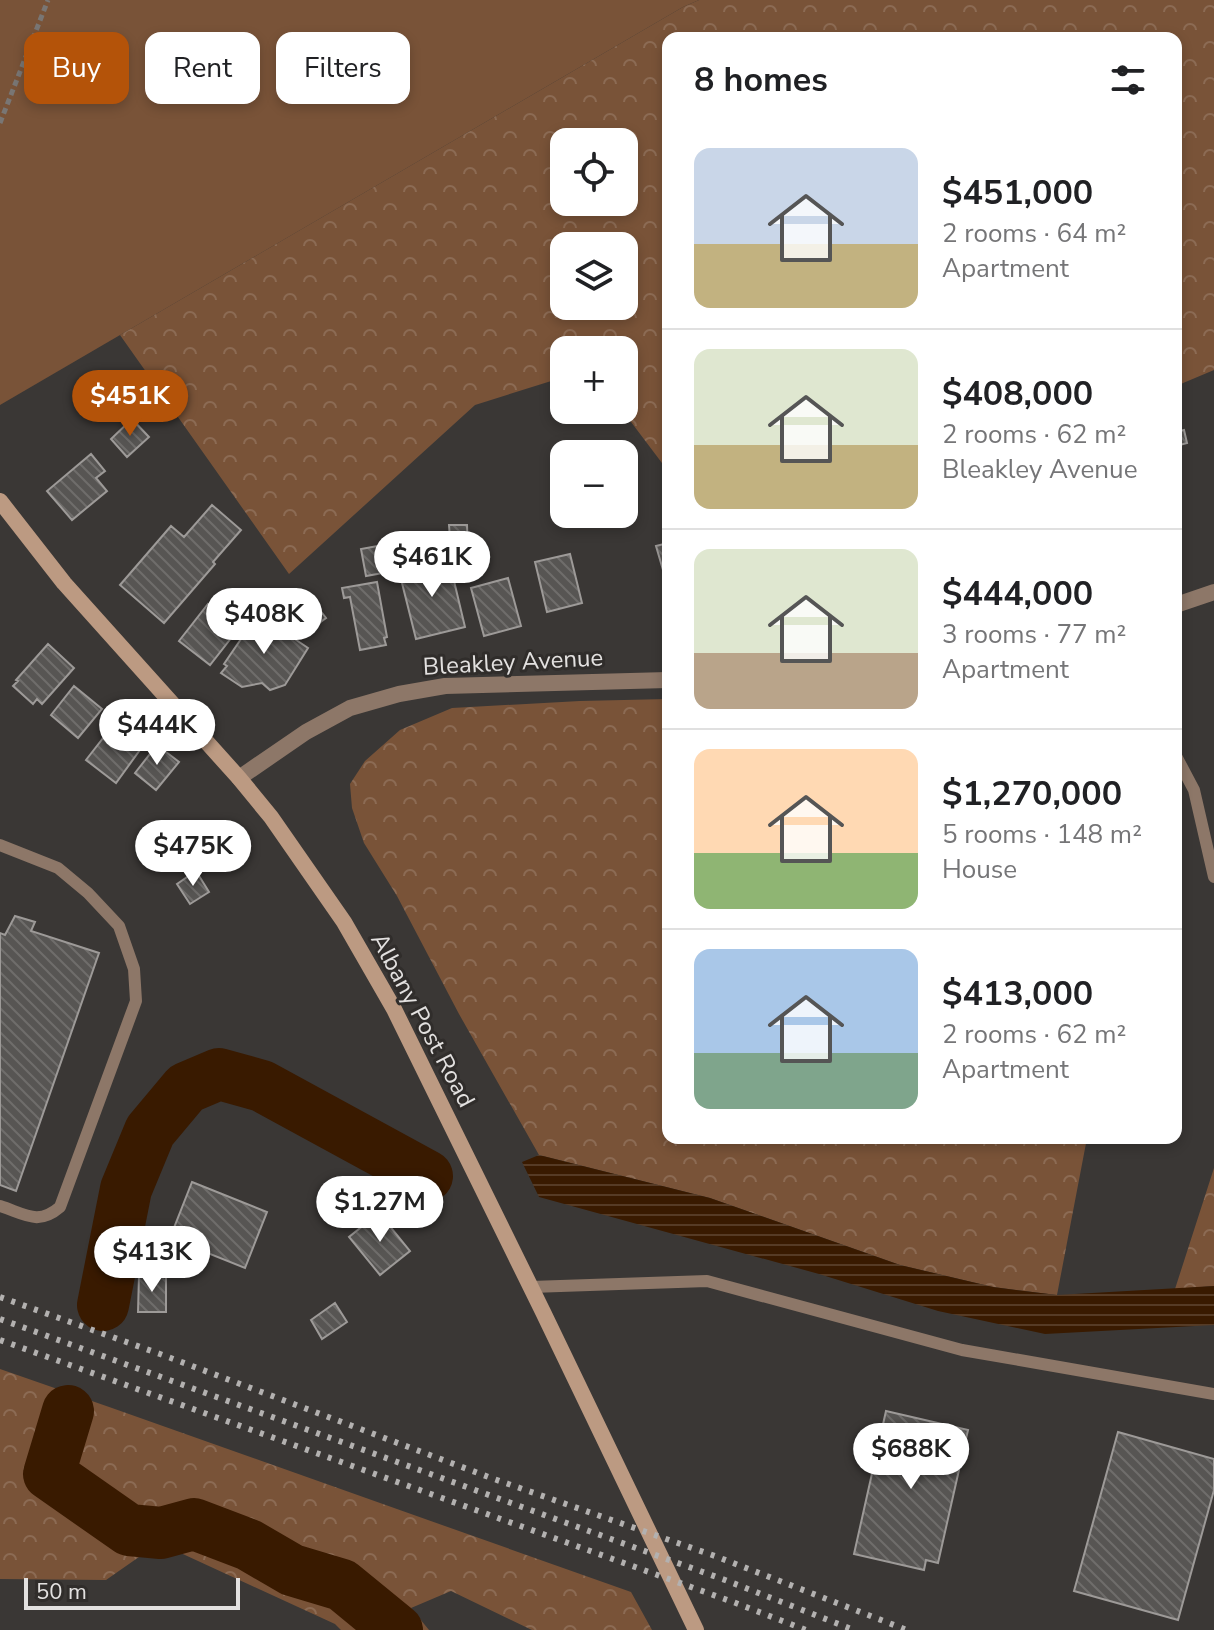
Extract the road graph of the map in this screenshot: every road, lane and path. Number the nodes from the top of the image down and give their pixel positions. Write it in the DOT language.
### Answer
graph roads {
  1 [pos="48,0"];
  2 [pos="0,123"];
  3 [pos="0,501"];
  4 [pos="1214,592"];
  5 [pos="1182,603"];
  6 [pos="662,680"];
  7 [pos="1182,767"];
  8 [pos="239,778"];
  9 [pos="0,845"];
  10 [pos="1214,877"];
  11 [pos="0,1206"];
  12 [pos="531,1287"];
  13 [pos="1214,1394"];
  14 [pos="696,1630"];
  1 -- 2 [label="path"];
  3 -- 8 [label="main road, Albany Post Road"];
  4 -- 5 [label="street"];
  6 -- 8 [label="street, Bleakley Avenue"];
  7 -- 10 [label="lane"];
  8 -- 12 [label="main road, Albany Post Road"];
  9 -- 11 [label="lane"];
  12 -- 13 [label="lane"];
  12 -- 14 [label="main road, Albany Post Road"];
}
